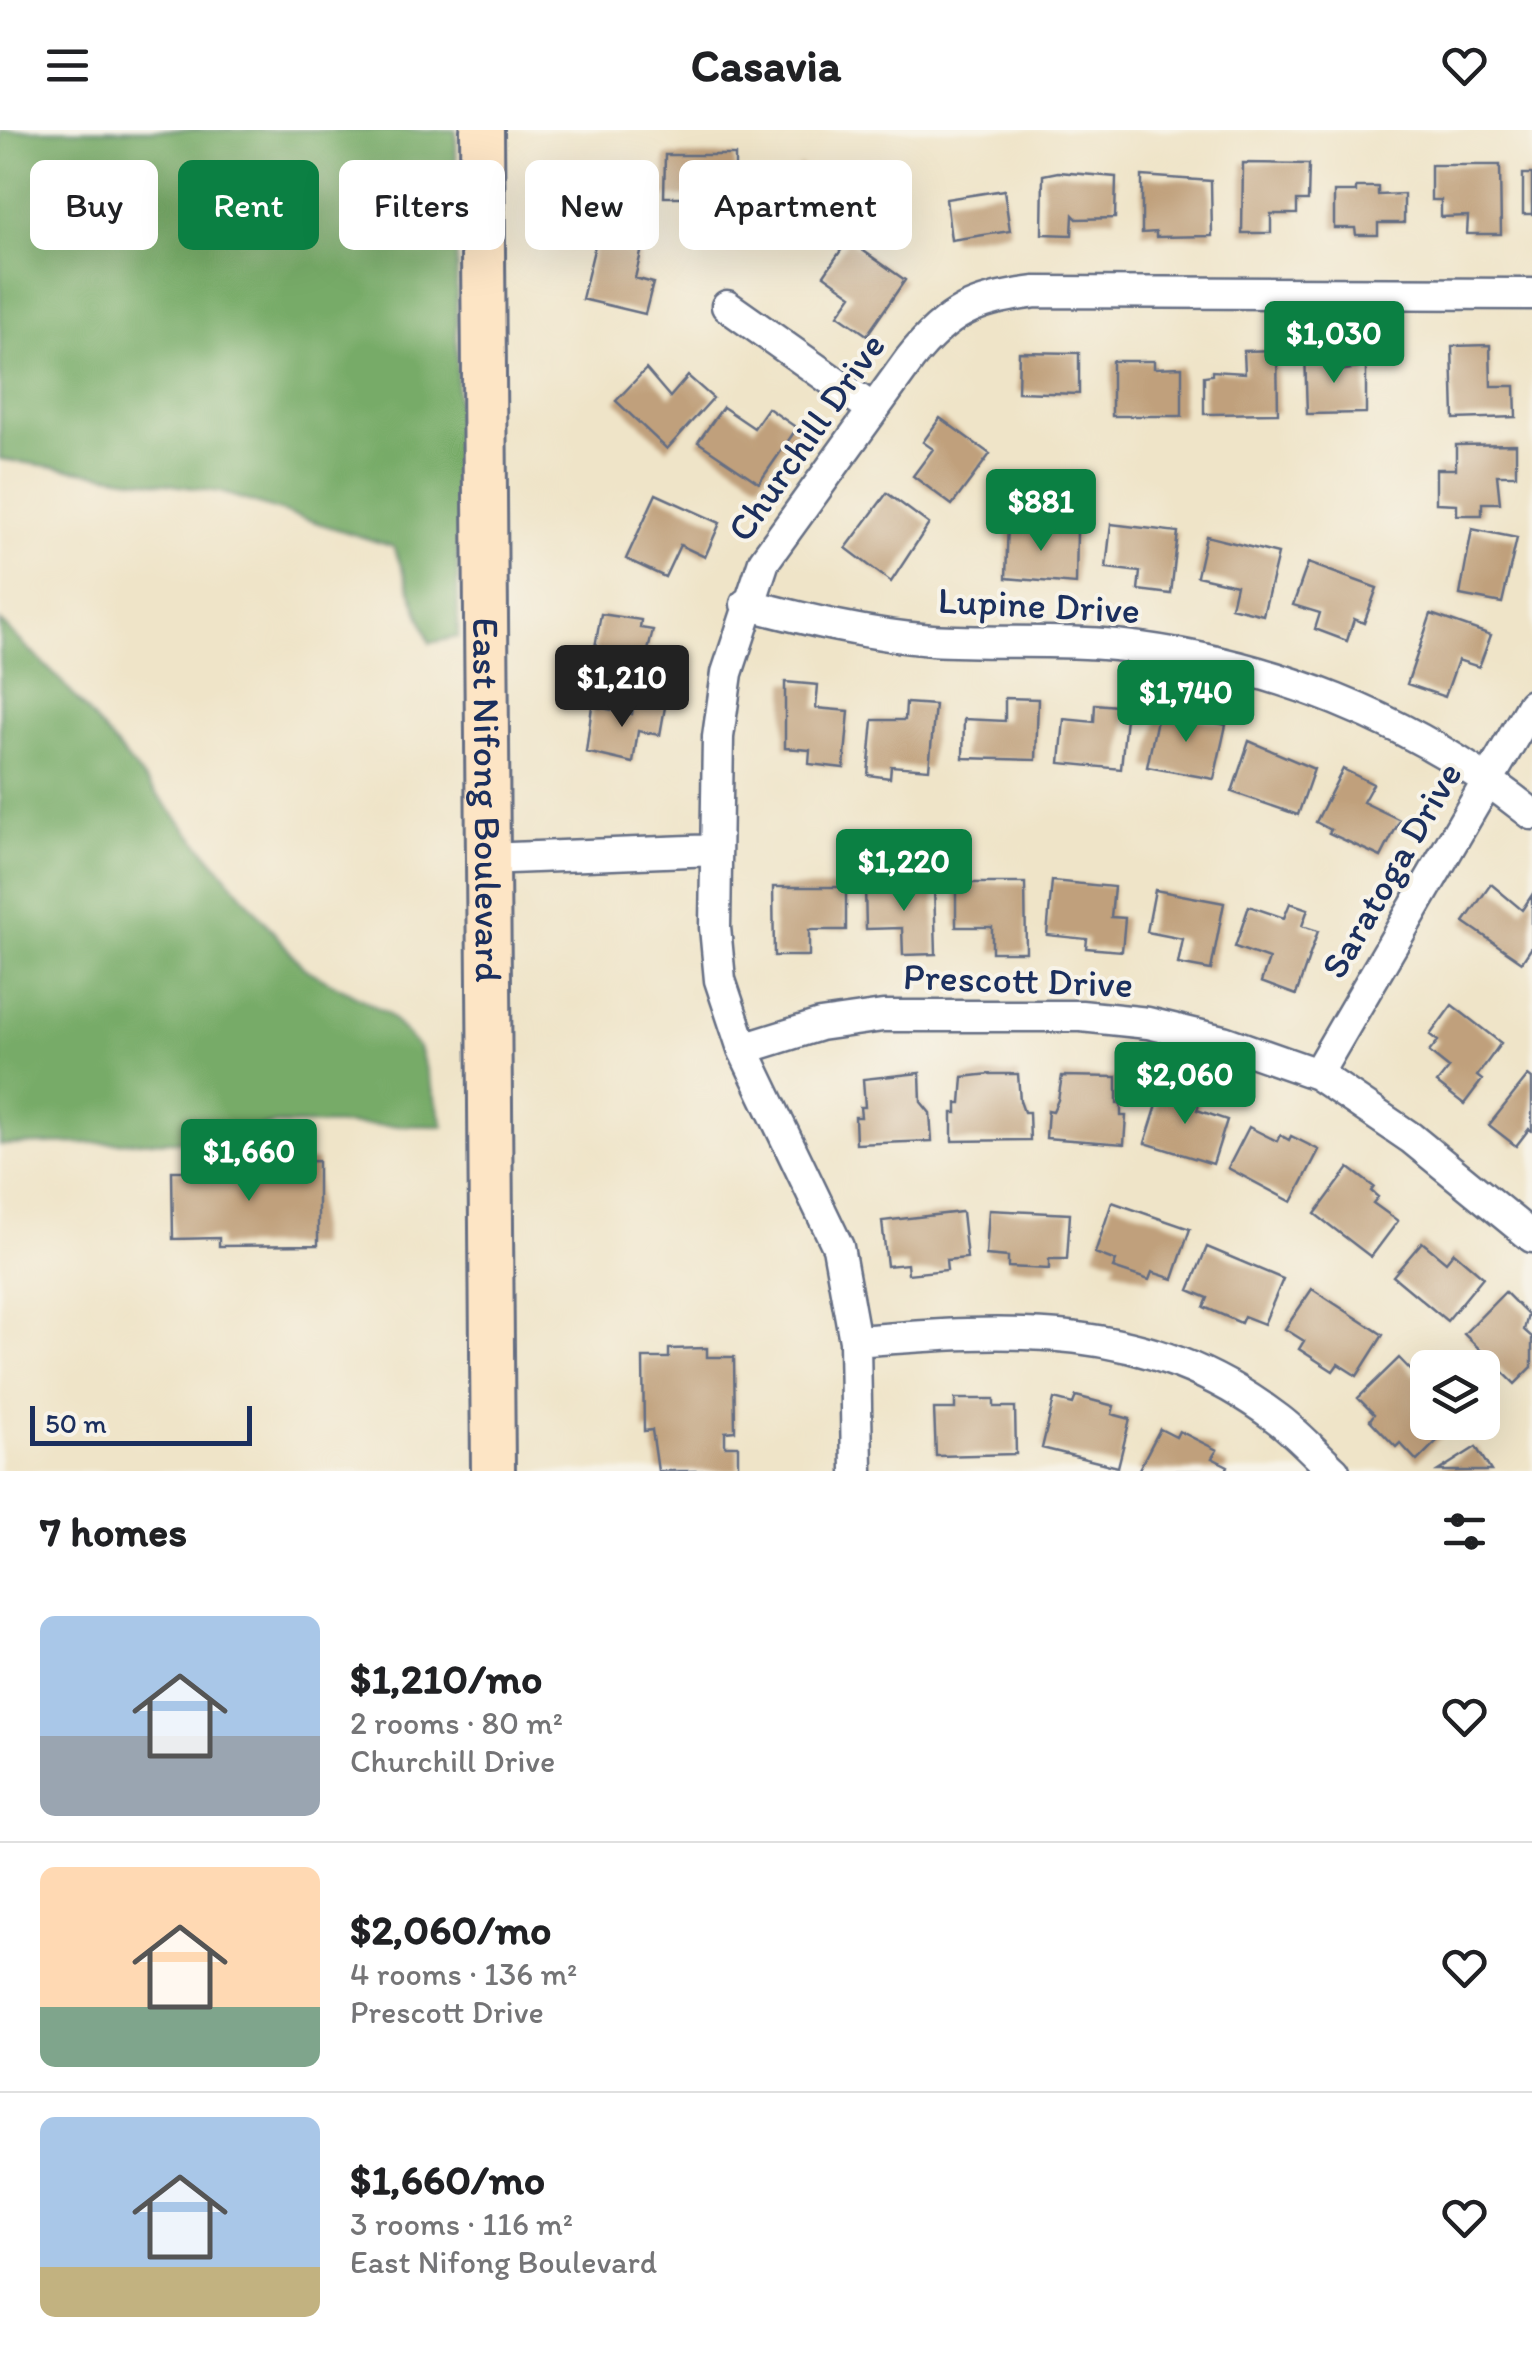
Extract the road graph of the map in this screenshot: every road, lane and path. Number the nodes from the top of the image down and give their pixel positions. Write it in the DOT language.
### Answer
graph roads {
  1 [pos="482,130"];
  2 [pos="1532,294"];
  3 [pos="727,306"];
  4 [pos="871,408"];
  5 [pos="746,604"];
  6 [pos="1532,706"];
  7 [pos="1490,780"];
  8 [pos="1532,814"];
  9 [pos="714,850"];
  10 [pos="484,859"];
  11 [pos="743,1048"];
  12 [pos="1317,1074"];
  13 [pos="1532,1237"];
  14 [pos="855,1341"];
  15 [pos="493,1471"];
  16 [pos="856,1471"];
  17 [pos="1334,1471"];
  1 -- 10 [label="street, East Nifong Boulevard"];
  2 -- 4 [label="street, Churchill Drive"];
  3 -- 4 [label="street"];
  4 -- 5 [label="street, Churchill Drive"];
  5 -- 7 [label="street, Lupine Drive"];
  5 -- 9 [label="street, Churchill Drive"];
  6 -- 7 [label="street, Saratoga Drive"];
  7 -- 8 [label="street, Lupine Drive"];
  7 -- 12 [label="street, Saratoga Drive"];
  9 -- 10 [label="street"];
  9 -- 11 [label="street, Churchill Drive"];
  10 -- 15 [label="street, East Nifong Boulevard"];
  11 -- 12 [label="street, Prescott Drive"];
  11 -- 14 [label="street, Churchill Drive"];
  12 -- 13 [label="street, Prescott Drive"];
  14 -- 16 [label="street, Churchill Drive"];
  14 -- 17 [label="street"];
}
